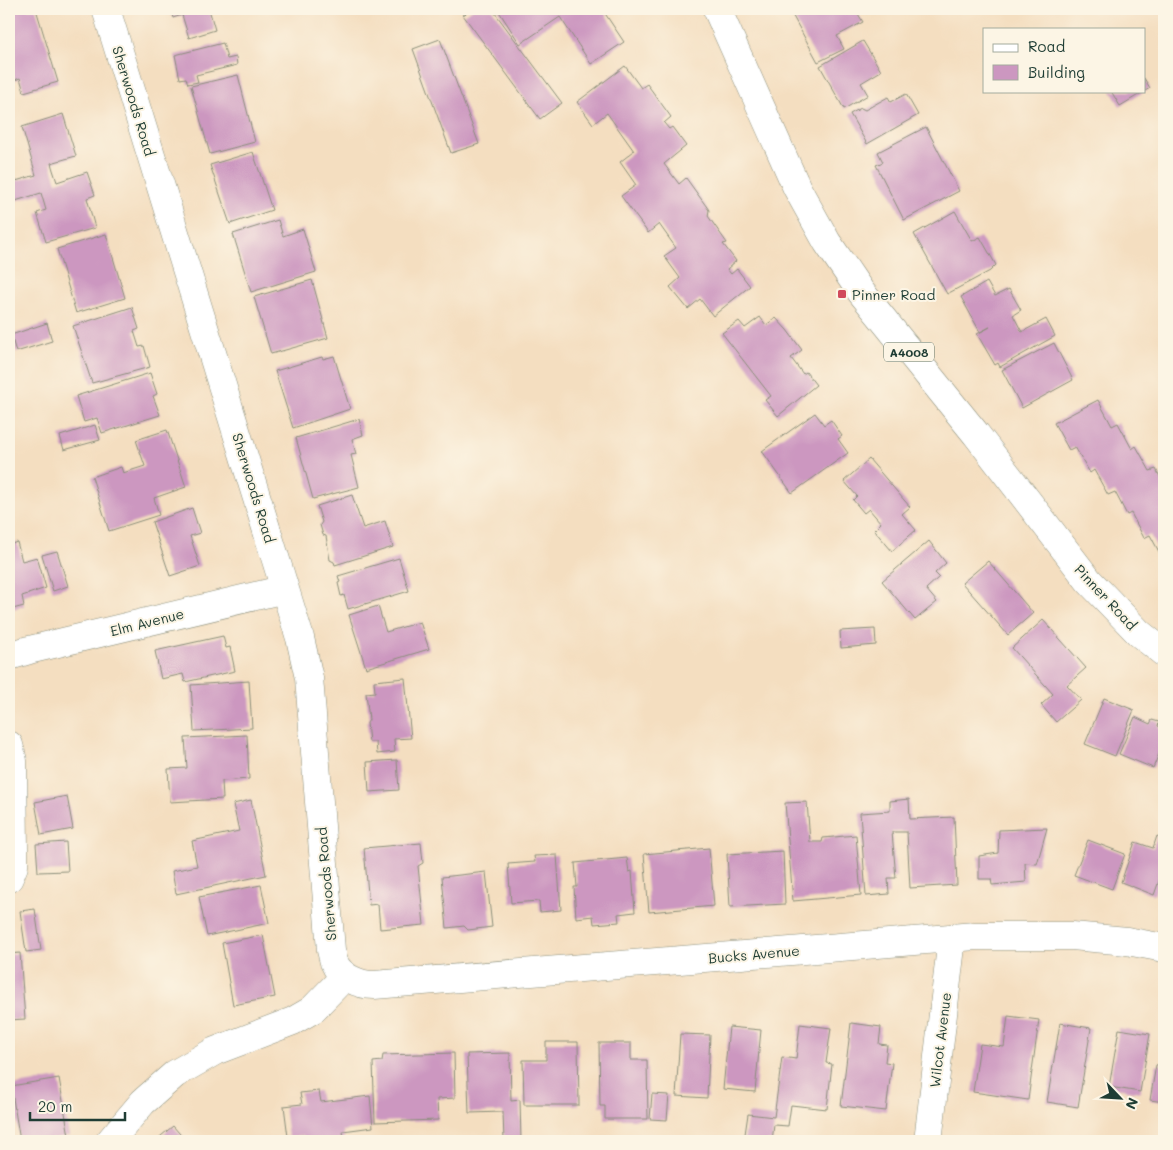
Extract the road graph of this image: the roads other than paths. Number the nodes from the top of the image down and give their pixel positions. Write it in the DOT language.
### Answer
graph roads {
  1 [pos="106,9"];
  2 [pos="717,9"];
  3 [pos="285,589"];
  4 [pos="1164,653"];
  5 [pos="9,656"];
  6 [pos="9,745"];
  7 [pos="9,878"];
  8 [pos="952,938"];
  9 [pos="1164,948"];
  10 [pos="345,976"];
  11 [pos="110,1141"];
  12 [pos="928,1141"];
  1 -- 3 [label="street, Sherwoods Road"];
  2 -- 4 [label="street, Pinner Road / A4008"];
  3 -- 5 [label="street, Elm Avenue"];
  3 -- 10 [label="street, Sherwoods Road"];
  6 -- 7 [label="street"];
  8 -- 9 [label="street, Bucks Avenue"];
  8 -- 10 [label="street, Bucks Avenue"];
  8 -- 12 [label="street, Wilcot Avenue"];
  10 -- 11 [label="street"];
}
